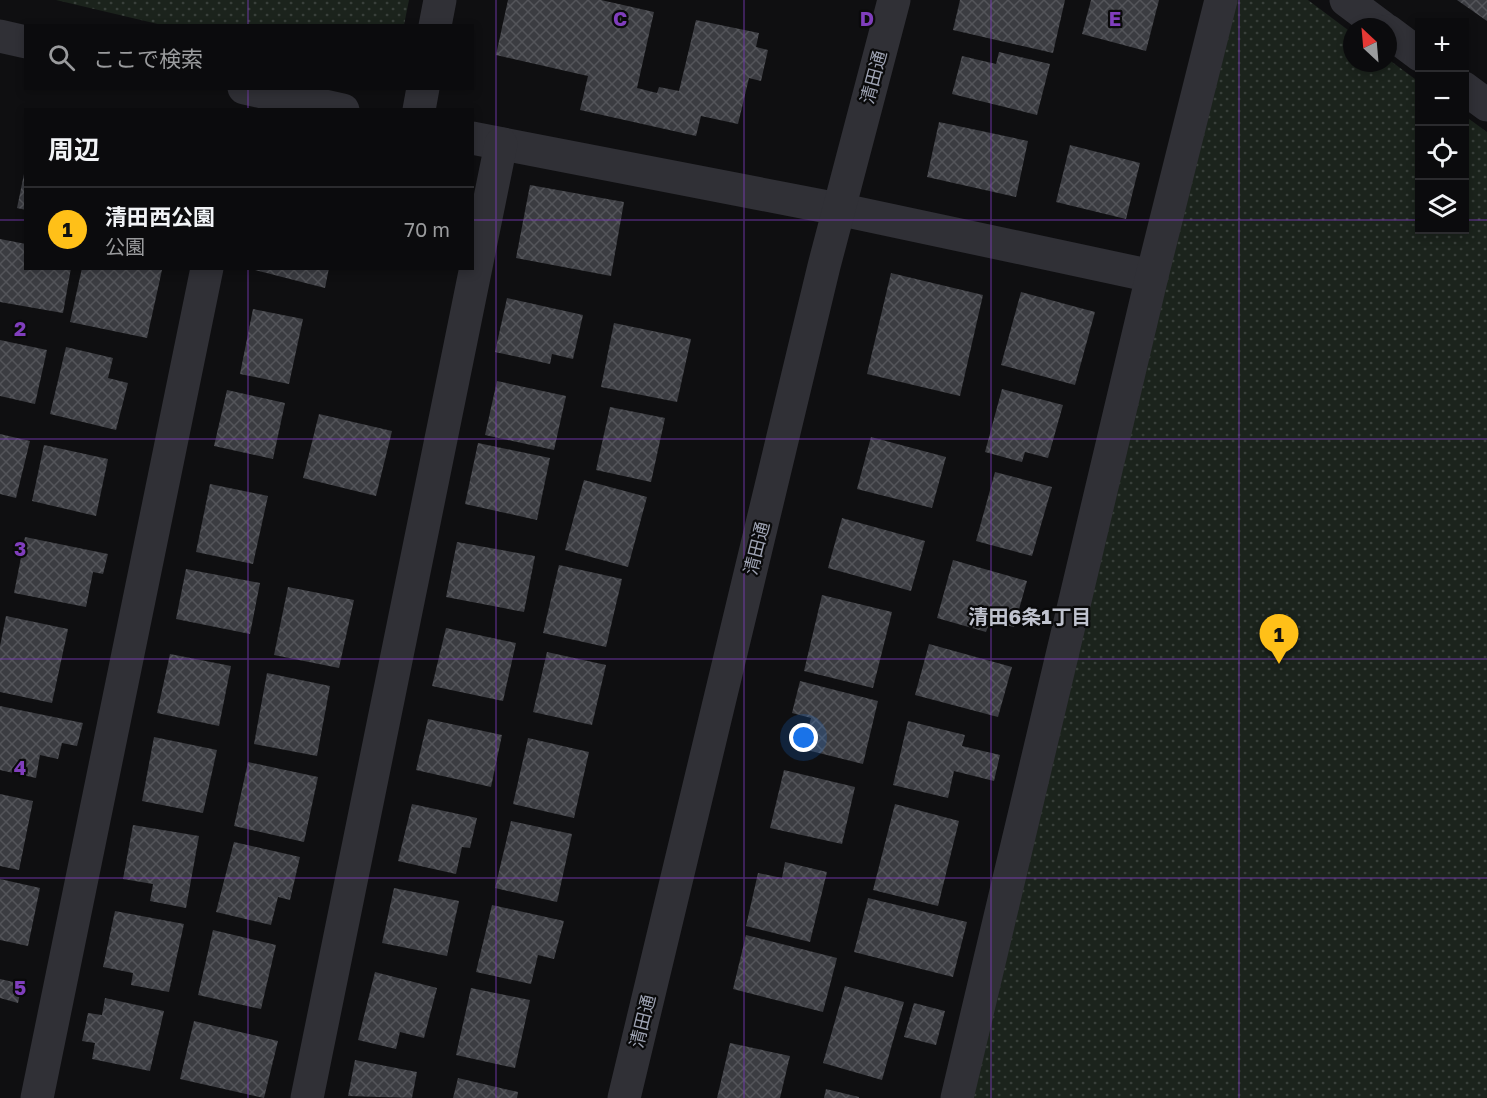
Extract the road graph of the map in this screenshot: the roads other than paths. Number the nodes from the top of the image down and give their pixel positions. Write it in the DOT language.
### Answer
graph roads {
  1 [pos="440,0"];
  2 [pos="894,0"];
  3 [pos="1221,0"];
  4 [pos="1346,0"];
  5 [pos="1370,18"];
  6 [pos="435,24"];
  7 [pos="0,36"];
  8 [pos="1397,38"];
  9 [pos="24,42"];
  10 [pos="1415,52"];
  11 [pos="244,90"];
  12 [pos="249,90"];
  13 [pos="423,90"];
  14 [pos="1469,92"];
  15 [pos="1487,105"];
  16 [pos="240,108"];
  17 [pos="334,108"];
  18 [pos="419,108"];
  19 [pos="487,141"];
  20 [pos="838,209"];
  21 [pos="474,210"];
  22 [pos="207,270"];
  23 [pos="463,270"];
  24 [pos="1152,276"];
  25 [pos="37,1098"];
  26 [pos="307,1098"];
  27 [pos="624,1098"];
  28 [pos="957,1098"];
  1 -- 6 [label="street"];
  2 -- 20 [label="street, 清田通"];
  3 -- 24 [label="street"];
  4 -- 5 [label="street"];
  7 -- 9 [label="street"];
  8 -- 10 [label="street"];
  11 -- 16 [label="street"];
  12 -- 17 [label="street"];
  13 -- 18 [label="street"];
  14 -- 15 [label="street"];
  19 -- 20 [label="street"];
  19 -- 21 [label="street"];
  20 -- 24 [label="street"];
  20 -- 27 [label="street, 清田通"];
  22 -- 25 [label="street"];
  23 -- 26 [label="street"];
  24 -- 28 [label="street"];
}
